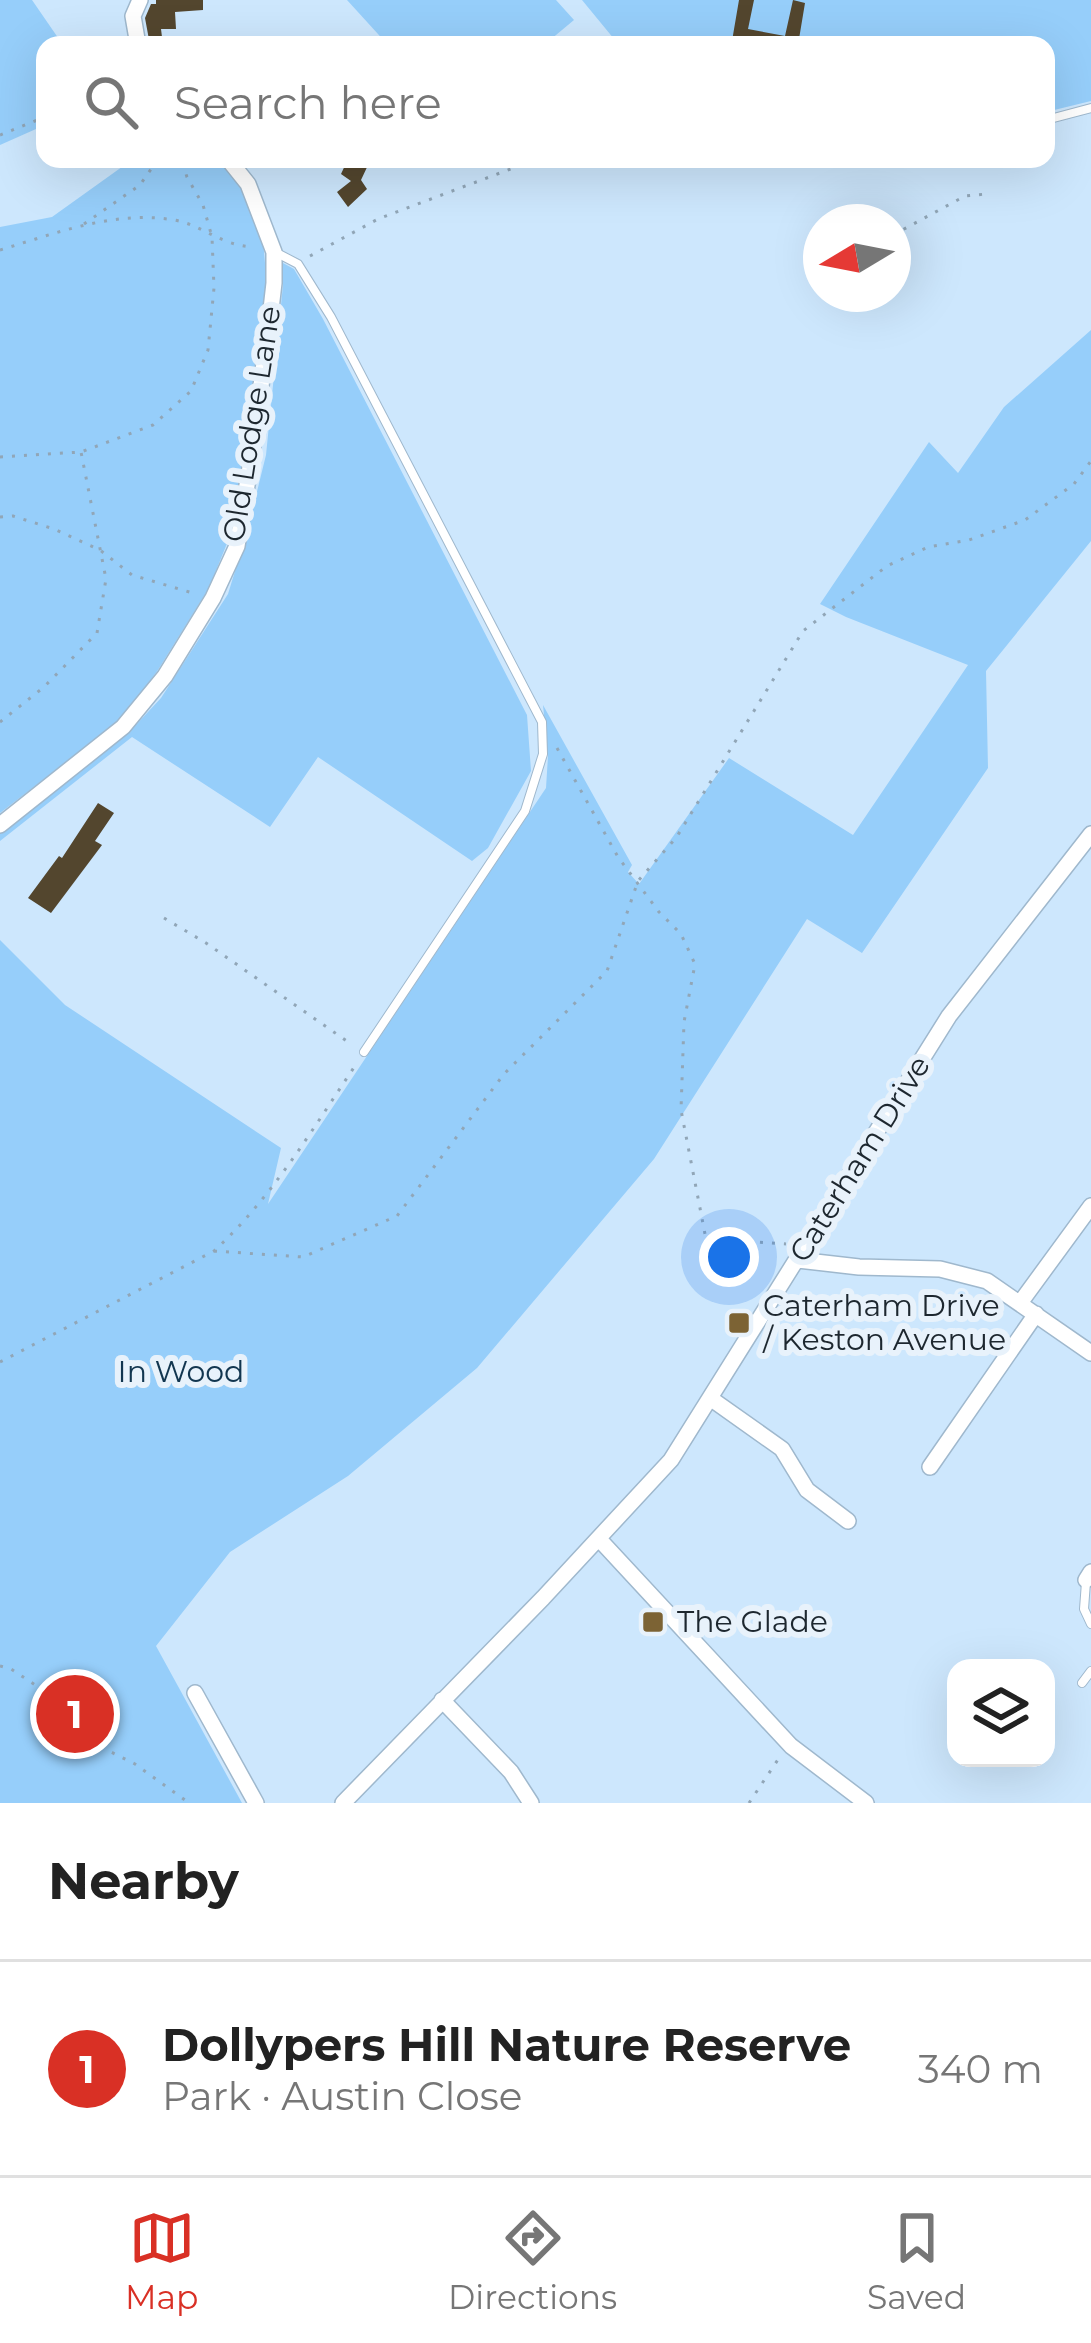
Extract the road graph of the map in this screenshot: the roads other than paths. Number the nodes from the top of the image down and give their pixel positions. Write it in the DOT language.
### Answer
graph roads {
  1 [pos="140,0"];
  2 [pos="136,36"];
  3 [pos="1091,108"];
  4 [pos="1055,117"];
  5 [pos="235,168"];
  6 [pos="274,252"];
  7 [pos="0,825"];
  8 [pos="1091,834"];
  9 [pos="364,1052"];
  10 [pos="1091,1206"];
  11 [pos="802,1252"];
  12 [pos="1020,1303"];
  13 [pos="1036,1314"];
  14 [pos="1091,1353"];
  15 [pos="710,1398"];
  16 [pos="930,1467"];
  17 [pos="848,1521"];
  18 [pos="599,1539"];
  19 [pos="1088,1576"];
  20 [pos="1091,1624"];
  21 [pos="1091,1671"];
  22 [pos="1082,1683"];
  23 [pos="195,1693"];
  24 [pos="442,1700"];
  25 [pos="256,1803"];
  26 [pos="343,1803"];
  27 [pos="531,1803"];
  28 [pos="866,1803"];
  1 -- 2 [label="street"];
  3 -- 4 [label="lane"];
  5 -- 6 [label="street, Old Lodge Lane"];
  6 -- 7 [label="street, Old Lodge Lane"];
  6 -- 9 [label="lane"];
  8 -- 11 [label="street, Caterham Drive"];
  10 -- 12 [label="street"];
  11 -- 12 [label="street"];
  11 -- 15 [label="street, Caterham Drive"];
  12 -- 13 [label="street"];
  13 -- 14 [label="street"];
  13 -- 16 [label="street"];
  15 -- 17 [label="street"];
  15 -- 18 [label="street, Caterham Drive"];
  18 -- 24 [label="street, Caterham Drive"];
  18 -- 28 [label="street"];
  19 -- 20 [label="lane"];
  21 -- 22 [label="lane"];
  23 -- 25 [label="street"];
  24 -- 26 [label="street, Caterham Drive"];
  24 -- 27 [label="street"];
}
